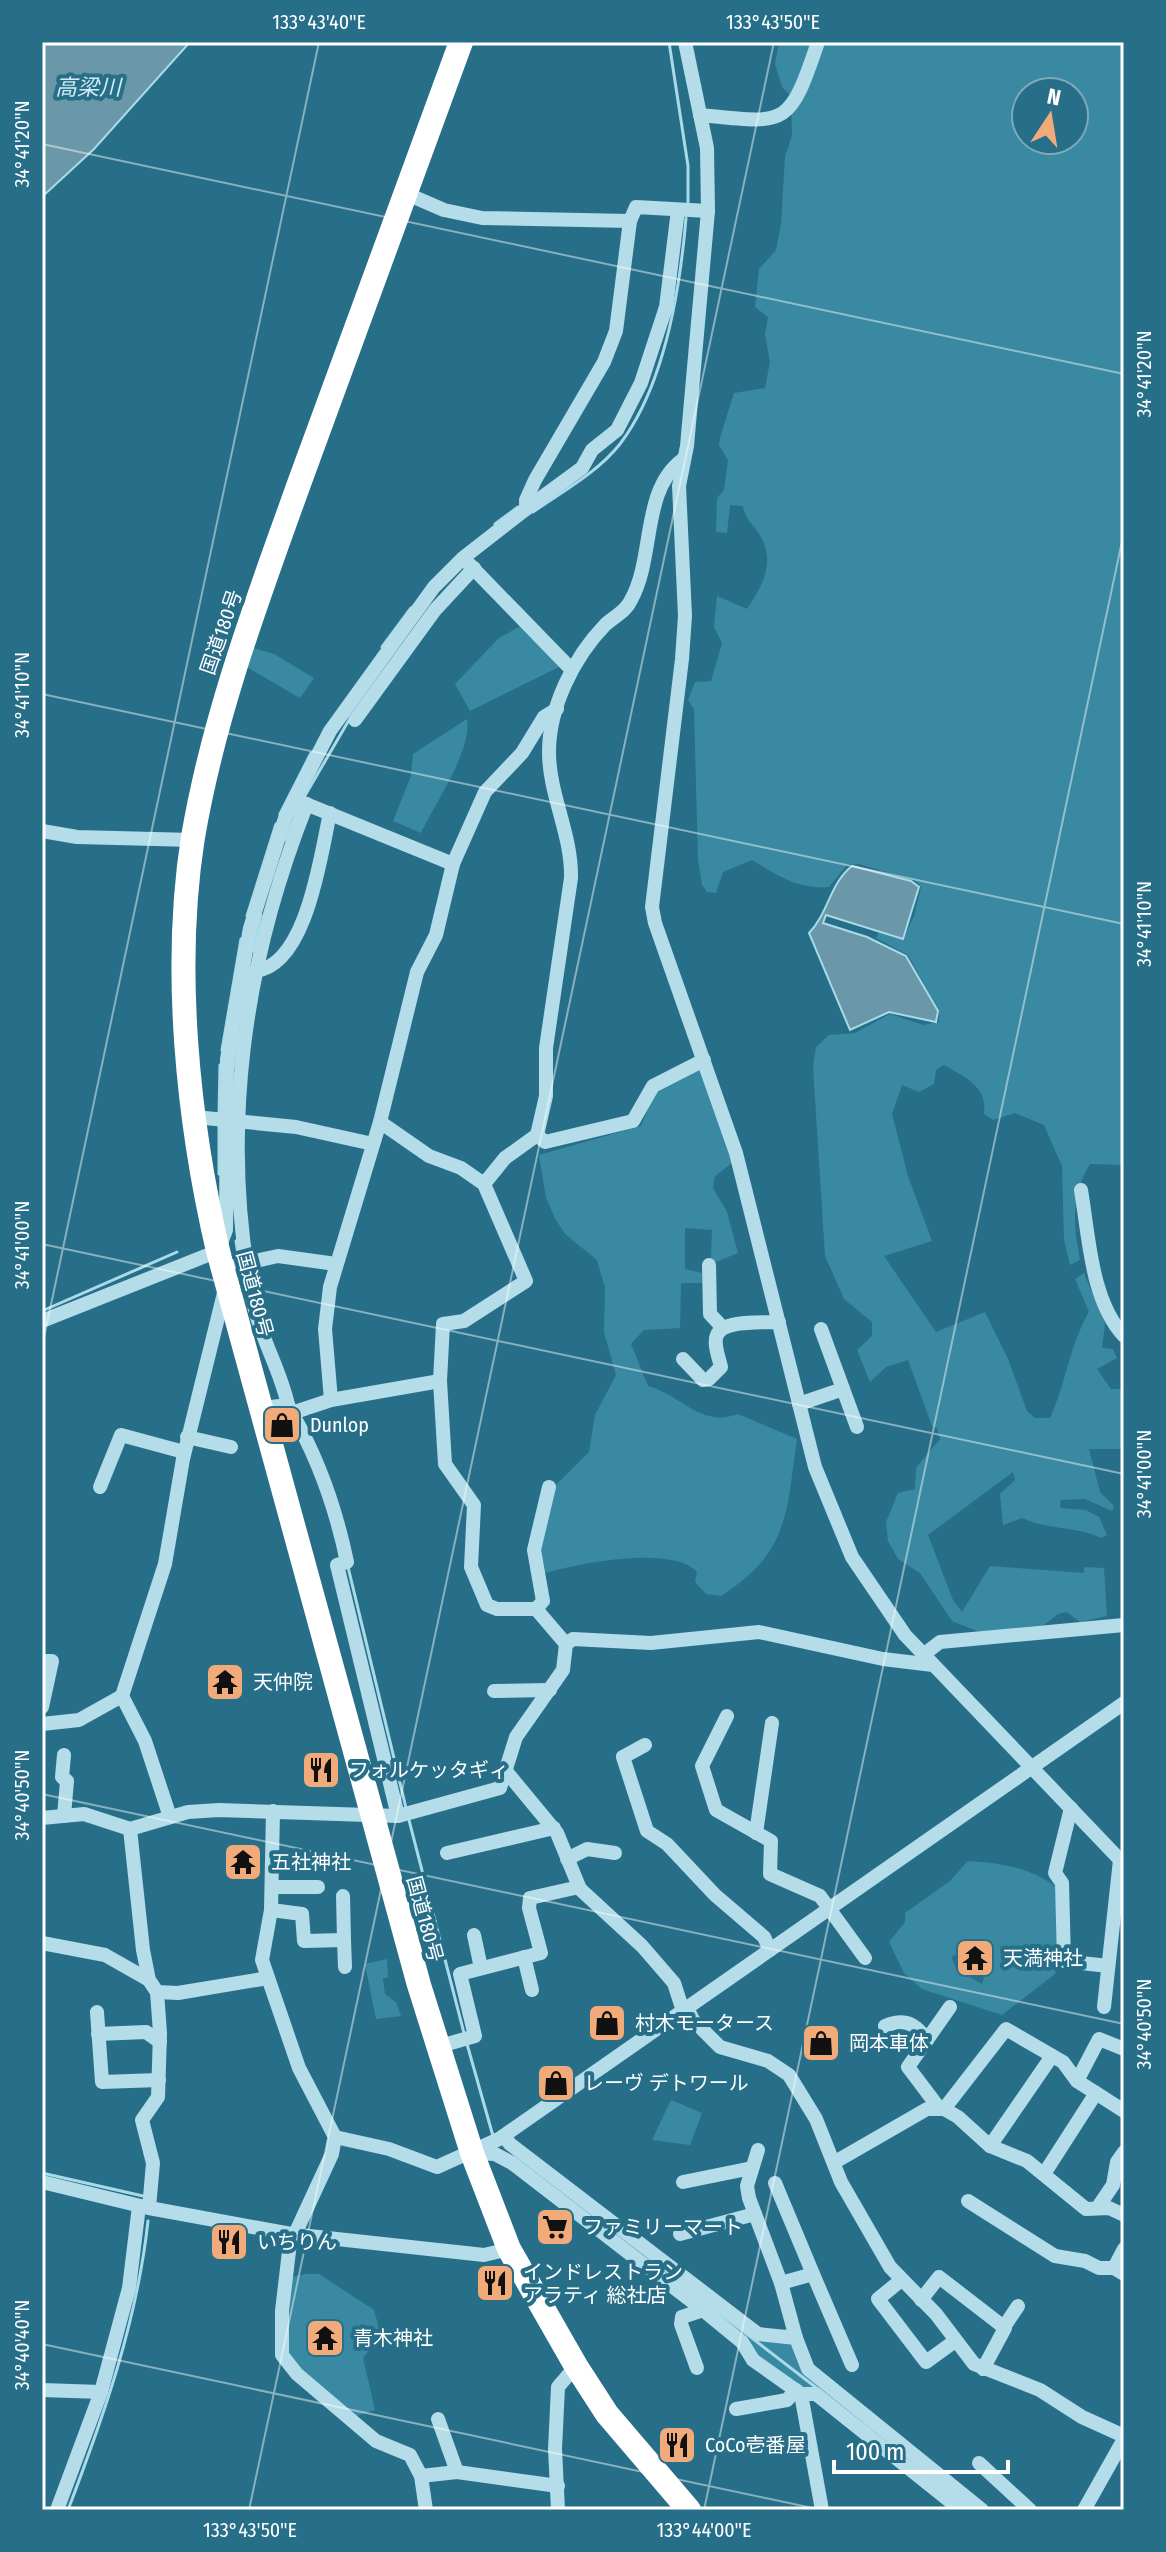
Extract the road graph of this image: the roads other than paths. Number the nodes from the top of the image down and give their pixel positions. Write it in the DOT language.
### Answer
graph roads {
  1 [pos="461,42"];
  2 [pos="685,42"];
  3 [pos="818,42"];
  4 [pos="700,115"];
  5 [pos="407,194"];
  6 [pos="678,210"];
  7 [pos="708,211"];
  8 [pos="630,221"];
  9 [pos="682,460"];
  10 [pos="526,505"];
  11 [pos="468,563"];
  12 [pos="571,669"];
  13 [pos="557,709"];
  14 [pos="355,720"];
  15 [pos="300,802"];
  16 [pos="330,813"];
  17 [pos="42,831"];
  18 [pos="193,840"];
  19 [pos="453,864"];
  20 [pos="255,971"];
  21 [pos="704,1060"];
  22 [pos="223,1121"];
  23 [pos="380,1122"];
  24 [pos="537,1135"];
  25 [pos="373,1144"];
  26 [pos="484,1184"];
  27 [pos="1081,1190"];
  28 [pos="336,1264"];
  29 [pos="709,1265"];
  30 [pos="232,1266"];
  31 [pos="42,1321"];
  32 [pos="779,1322"];
  33 [pos="723,1328"];
  34 [pos="821,1329"];
  35 [pos="1124,1336"];
  36 [pos="683,1359"];
  37 [pos="440,1381"];
  38 [pos="843,1389"];
  39 [pos="331,1400"];
  40 [pos="799,1404"];
  41 [pos="262,1408"];
  42 [pos="290,1409"];
  43 [pos="857,1427"];
  44 [pos="186,1445"];
  45 [pos="231,1447"];
  46 [pos="100,1487"];
  47 [pos="549,1487"];
  48 [pos="536,1609"];
  49 [pos="1123,1624"];
  50 [pos="566,1644"];
  51 [pos="928,1660"];
  52 [pos="42,1661"];
  53 [pos="550,1690"];
  54 [pos="494,1691"];
  55 [pos="122,1696"];
  56 [pos="1124,1703"];
  57 [pos="42,1707"];
  58 [pos="727,1716"];
  59 [pos="772,1723"];
  60 [pos="42,1724"];
  61 [pos="645,1745"];
  62 [pos="64,1755"];
  63 [pos="1031,1767"];
  64 [pos="505,1770"];
  65 [pos="1071,1808"];
  66 [pos="273,1811"];
  67 [pos="405,1814"];
  68 [pos="64,1816"];
  69 [pos="373,1816"];
  70 [pos="170,1817"];
  71 [pos="42,1818"];
  72 [pos="554,1828"];
  73 [pos="130,1829"];
  74 [pos="756,1833"];
  75 [pos="447,1853"];
  76 [pos="615,1853"];
  77 [pos="1123,1857"];
  78 [pos="567,1859"];
  79 [pos="273,1887"];
  80 [pos="318,1887"];
  81 [pos="579,1887"];
  82 [pos="343,1896"];
  83 [pos="829,1908"];
  84 [pos="271,1910"];
  85 [pos="474,1935"];
  86 [pos="344,1940"];
  87 [pos="42,1943"];
  88 [pos="770,1950"];
  89 [pos="524,1957"];
  90 [pos="865,1958"];
  91 [pos="1108,1966"];
  92 [pos="345,1967"];
  93 [pos="481,1968"];
  94 [pos="268,1978"];
  95 [pos="153,1986"];
  96 [pos="532,1990"];
  97 [pos="950,2007"];
  98 [pos="1104,2007"];
  99 [pos="685,2009"];
  100 [pos="97,2012"];
  101 [pos="885,2026"];
  102 [pos="98,2034"];
  103 [pos="927,2040"];
  104 [pos="160,2042"];
  105 [pos="454,2043"];
  106 [pos="1124,2049"];
  107 [pos="1052,2056"];
  108 [pos="159,2080"];
  109 [pos="1077,2081"];
  110 [pos="1096,2093"];
  111 [pos="942,2109"];
  112 [pos="1124,2111"];
  113 [pos="335,2137"];
  114 [pos="492,2143"];
  115 [pos="990,2146"];
  116 [pos="758,2150"];
  117 [pos="1124,2152"];
  118 [pos="835,2162"];
  119 [pos="752,2168"];
  120 [pos="1044,2174"];
  121 [pos="42,2182"];
  122 [pos="683,2182"];
  123 [pos="775,2183"];
  124 [pos="968,2201"];
  125 [pos="144,2207"];
  126 [pos="1098,2207"];
  127 [pos="755,2214"];
  128 [pos="1124,2215"];
  129 [pos="608,2227"];
  130 [pos="293,2234"];
  131 [pos="680,2234"];
  132 [pos="509,2249"];
  133 [pos="1124,2249"];
  134 [pos="1119,2271"];
  135 [pos="813,2274"];
  136 [pos="900,2281"];
  137 [pos="781,2283"];
  138 [pos="698,2299"];
  139 [pos="921,2300"];
  140 [pos="1018,2306"];
  141 [pos="1004,2327"];
  142 [pos="796,2338"];
  143 [pos="955,2341"];
  144 [pos="852,2365"];
  145 [pos="576,2366"];
  146 [pos="697,2368"];
  147 [pos="983,2369"];
  148 [pos="796,2378"];
  149 [pos="42,2390"];
  150 [pos="101,2392"];
  151 [pos="736,2409"];
  152 [pos="438,2419"];
  153 [pos="1124,2437"];
  154 [pos="979,2463"];
  155 [pos="457,2472"];
  156 [pos="421,2476"];
  157 [pos="558,2486"];
  158 [pos="57,2510"];
  159 [pos="426,2510"];
  160 [pos="558,2510"];
  161 [pos="689,2510"];
  162 [pos="822,2510"];
  163 [pos="961,2510"];
  164 [pos="982,2510"];
  165 [pos="1030,2510"];
  166 [pos="1084,2510"];
  1 -- 5 [label="highway, 国道180号"];
  2 -- 4 [label="street"];
  3 -- 4 [label="street"];
  4 -- 7 [label="street"];
  5 -- 8 [label="street"];
  5 -- 18 [label="highway, 国道180号"];
  6 -- 7 [label="street"];
  6 -- 8 [label="street"];
  6 -- 10 [label="street"];
  7 -- 9 [label="street"];
  8 -- 10 [label="street"];
  9 -- 12 [label="street"];
  9 -- 21 [label="street"];
  10 -- 11 [label="street"];
  11 -- 12 [label="street"];
  11 -- 14 [label="street"];
  11 -- 15 [label="street"];
  12 -- 13 [label="street"];
  13 -- 19 [label="street"];
  13 -- 24 [label="street"];
  15 -- 16 [label="street"];
  15 -- 20 [label="street"];
  15 -- 22 [label="street"];
  16 -- 19 [label="street"];
  16 -- 20 [label="street"];
  17 -- 18 [label="street"];
  18 -- 22 [label="highway, 国道180号"];
  19 -- 23 [label="street"];
  20 -- 22 [label="street"];
  21 -- 24 [label="street"];
  21 -- 32 [label="street"];
  22 -- 25 [label="street"];
  22 -- 30 [label="highway, 国道180号"];
  22 -- 30 [label="street"];
  23 -- 25 [label="street"];
  23 -- 26 [label="street"];
  24 -- 26 [label="street"];
  25 -- 28 [label="street"];
  26 -- 37 [label="street"];
  27 -- 35 [label="street"];
  28 -- 30 [label="street"];
  28 -- 39 [label="street"];
  29 -- 33 [label="street"];
  30 -- 31 [label="street"];
  30 -- 41 [label="highway, 国道180号"];
  30 -- 42 [label="street"];
  30 -- 44 [label="street"];
  32 -- 33 [label="street"];
  32 -- 40 [label="street"];
  33 -- 36 [label="street"];
  34 -- 38 [label="street"];
  37 -- 39 [label="street"];
  37 -- 48 [label="street"];
  38 -- 40 [label="street"];
  38 -- 43 [label="street"];
  39 -- 42 [label="street"];
  40 -- 51 [label="street"];
  41 -- 42 [label="street"];
  41 -- 69 [label="highway, 国道180号"];
  42 -- 67 [label="street"];
  44 -- 45 [label="street"];
  44 -- 46 [label="street"];
  44 -- 55 [label="street"];
  47 -- 48 [label="street"];
  48 -- 50 [label="street"];
  49 -- 51 [label="street"];
  50 -- 51 [label="street"];
  50 -- 53 [label="street"];
  51 -- 63 [label="street"];
  52 -- 57 [label="street"];
  53 -- 54 [label="street"];
  53 -- 64 [label="street"];
  55 -- 60 [label="street"];
  55 -- 70 [label="street"];
  56 -- 63 [label="street"];
  58 -- 74 [label="street"];
  59 -- 74 [label="street"];
  61 -- 88 [label="street"];
  62 -- 68 [label="street"];
  63 -- 65 [label="street"];
  63 -- 83 [label="street"];
  64 -- 67 [label="street"];
  64 -- 72 [label="street"];
  65 -- 77 [label="street"];
  65 -- 91 [label="street"];
  66 -- 69 [label="street"];
  66 -- 70 [label="street"];
  66 -- 79 [label="street"];
  67 -- 69 [label="street"];
  68 -- 71 [label="street"];
  68 -- 73 [label="street"];
  69 -- 105 [label="highway, 国道180号"];
  70 -- 73 [label="street"];
  72 -- 75 [label="street"];
  72 -- 78 [label="street"];
  73 -- 95 [label="street"];
  74 -- 83 [label="street"];
  76 -- 78 [label="street"];
  77 -- 91 [label="street"];
  78 -- 81 [label="street"];
  79 -- 80 [label="street"];
  79 -- 84 [label="street"];
  81 -- 89 [label="street"];
  81 -- 99 [label="street"];
  82 -- 86 [label="street"];
  83 -- 88 [label="street"];
  83 -- 90 [label="street"];
  84 -- 86 [label="street"];
  84 -- 94 [label="street"];
  85 -- 93 [label="street"];
  86 -- 92 [label="street"];
  87 -- 95 [label="street"];
  88 -- 99 [label="street"];
  89 -- 93 [label="street"];
  89 -- 96 [label="street"];
  91 -- 98 [label="street"];
  93 -- 105 [label="street"];
  94 -- 95 [label="street"];
  94 -- 113 [label="street"];
  95 -- 104 [label="street"];
  97 -- 103 [label="street"];
  99 -- 114 [label="street"];
  99 -- 118 [label="street"];
  100 -- 102 [label="street"];
  101 -- 103 [label="street"];
  102 -- 104 [label="street"];
  102 -- 108 [label="street"];
  103 -- 111 [label="street"];
  104 -- 108 [label="street"];
  105 -- 114 [label="highway, 国道180号"];
  106 -- 109 [label="street"];
  107 -- 109 [label="street"];
  107 -- 111 [label="street"];
  107 -- 115 [label="street"];
  108 -- 125 [label="street"];
  109 -- 110 [label="street"];
  110 -- 112 [label="street"];
  110 -- 120 [label="street"];
  111 -- 115 [label="street"];
  111 -- 118 [label="street"];
  113 -- 114 [label="street"];
  113 -- 130 [label="street"];
  114 -- 129 [label="street"];
  114 -- 129 [label="street"];
  114 -- 132 [label="highway, 国道180号"];
  115 -- 120 [label="street"];
  116 -- 119 [label="street"];
  117 -- 126 [label="street"];
  118 -- 136 [label="street"];
  119 -- 122 [label="street"];
  119 -- 127 [label="street"];
  120 -- 126 [label="street"];
  121 -- 125 [label="street"];
  123 -- 135 [label="street"];
  124 -- 134 [label="street"];
  125 -- 130 [label="street"];
  125 -- 150 [label="street"];
  126 -- 128 [label="street"];
  127 -- 131 [label="street"];
  127 -- 137 [label="street"];
  129 -- 138 [label="street"];
  130 -- 132 [label="street"];
  130 -- 156 [label="street"];
  132 -- 145 [label="highway, 国道180号"];
  133 -- 134 [label="street"];
  135 -- 137 [label="street"];
  135 -- 144 [label="street"];
  136 -- 139 [label="street"];
  136 -- 143 [label="street"];
  137 -- 142 [label="street"];
  138 -- 142 [label="street"];
  138 -- 146 [label="street"];
  138 -- 148 [label="street"];
  139 -- 141 [label="street"];
  139 -- 143 [label="street"];
  140 -- 141 [label="street"];
  141 -- 147 [label="street"];
  142 -- 148 [label="street"];
  143 -- 147 [label="street"];
  145 -- 157 [label="street"];
  145 -- 161 [label="highway, 国道180号"];
  147 -- 153 [label="street"];
  148 -- 151 [label="street"];
  148 -- 162 [label="street"];
  148 -- 163 [label="street"];
  148 -- 164 [label="street"];
  149 -- 150 [label="street"];
  150 -- 158 [label="street"];
  152 -- 155 [label="street"];
  153 -- 166 [label="street"];
  154 -- 165 [label="street"];
  155 -- 156 [label="street"];
  155 -- 157 [label="street"];
  156 -- 159 [label="street"];
  157 -- 160 [label="street"];
}
